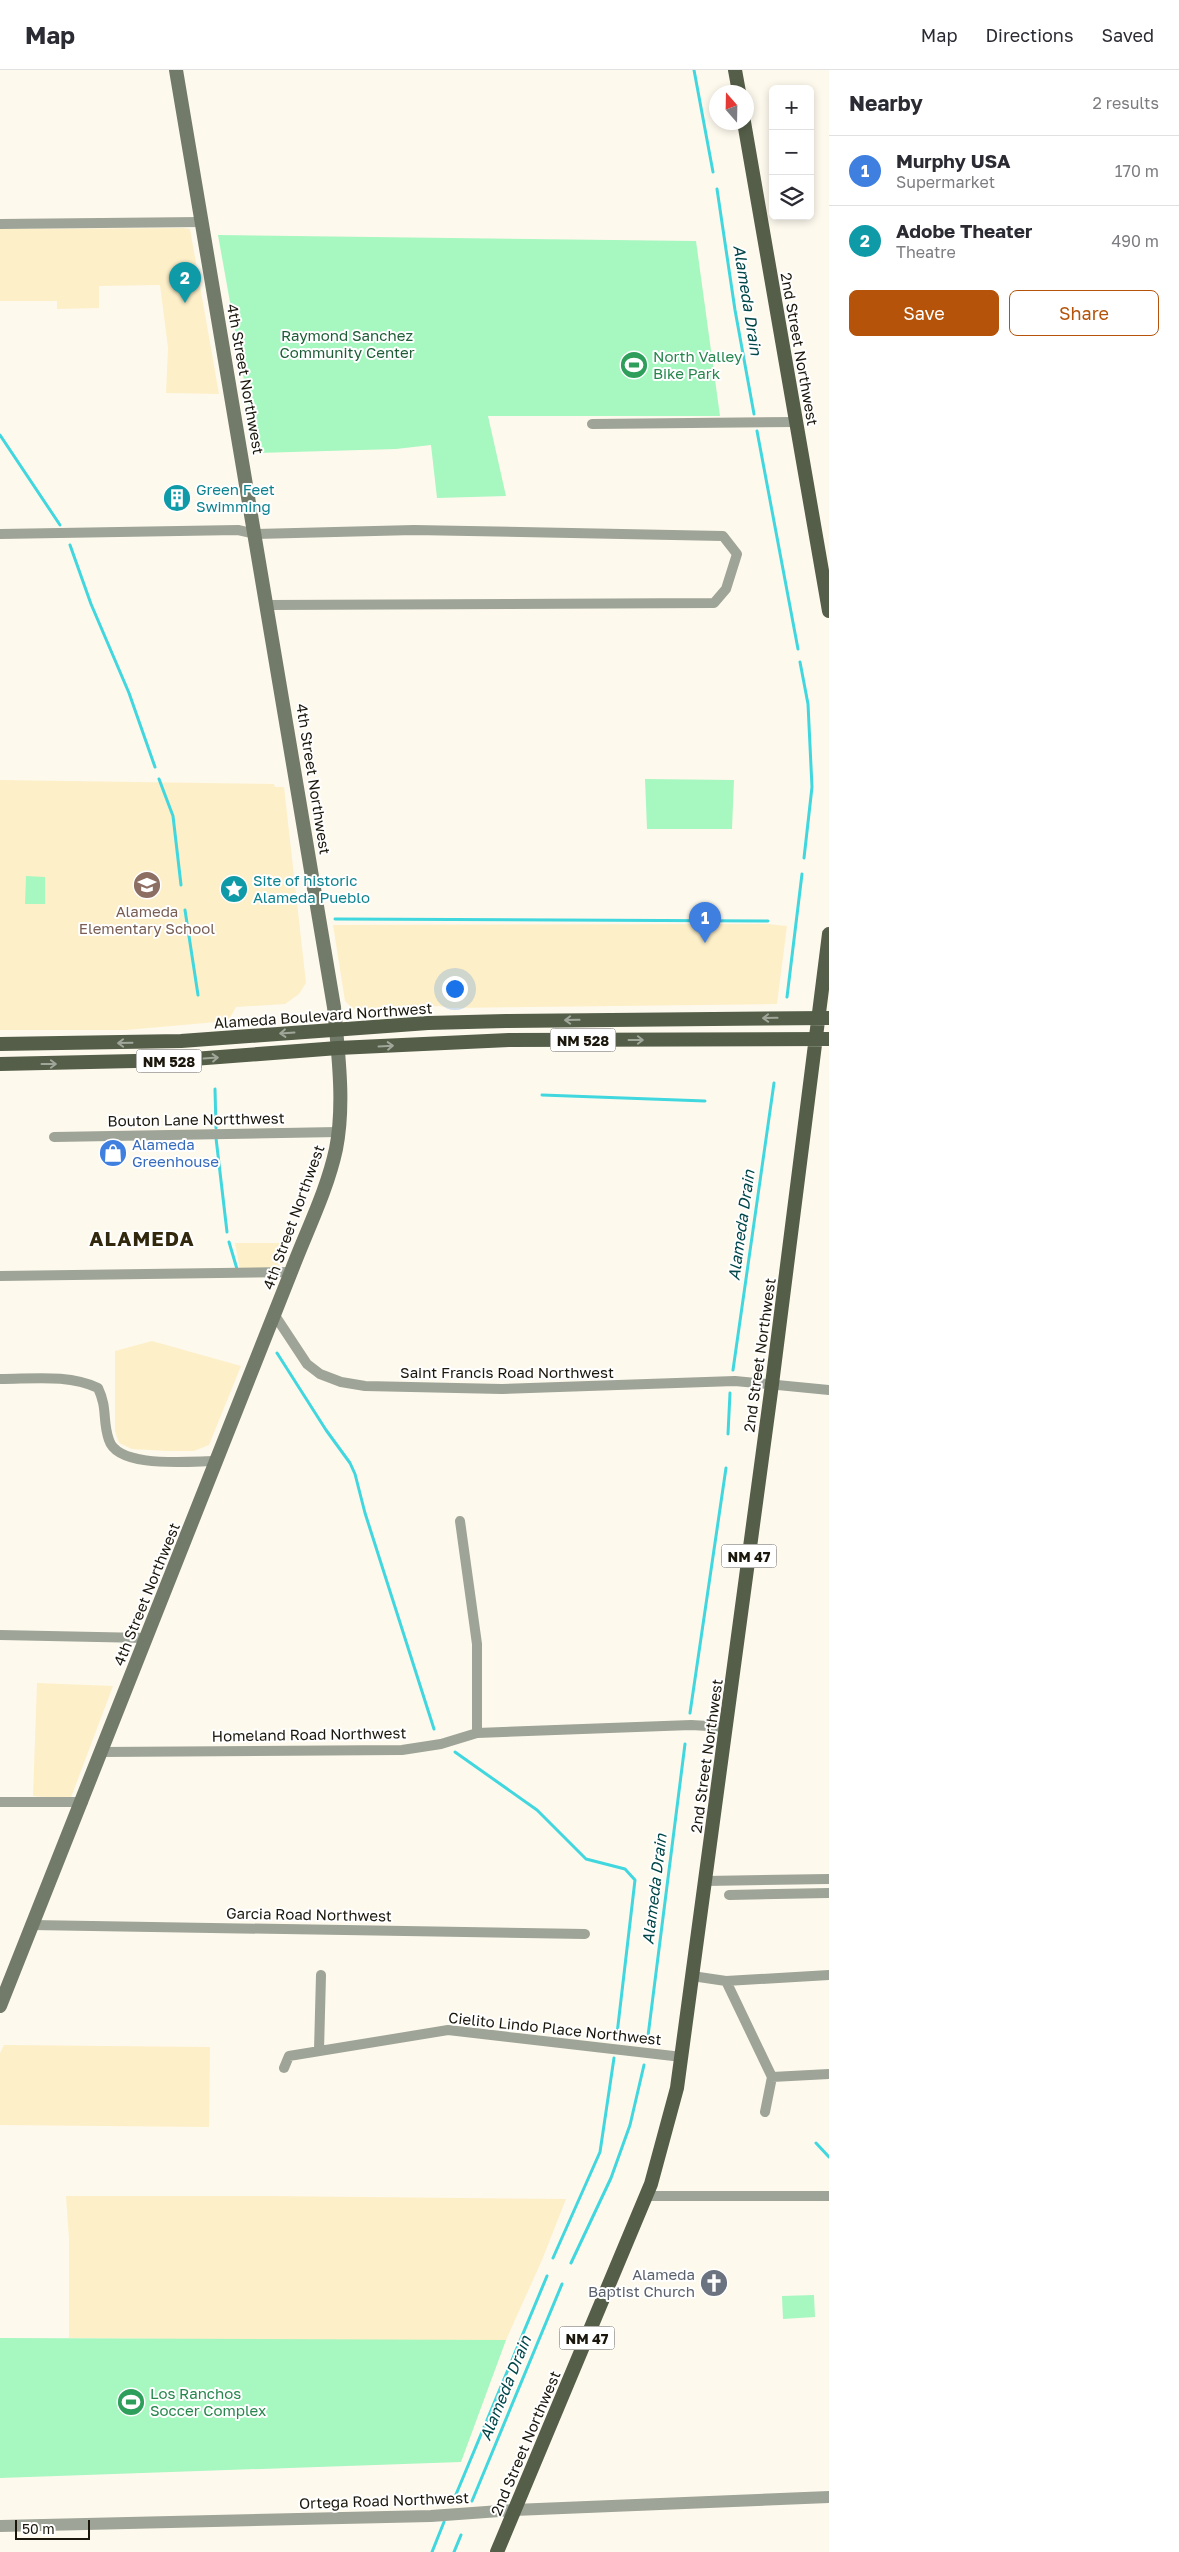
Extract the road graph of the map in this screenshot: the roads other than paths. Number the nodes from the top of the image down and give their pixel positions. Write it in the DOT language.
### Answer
graph roads {
  1 [pos="176,70"];
  2 [pos="735,70"];
  3 [pos="738,85"];
  4 [pos="745,130"];
  5 [pos="202,222"];
  6 [pos="0,224"];
  7 [pos="796,422"];
  8 [pos="592,424"];
  9 [pos="0,534"];
  10 [pos="256,534"];
  11 [pos="268,605"];
  12 [pos="829,611"];
  13 [pos="829,934"];
  14 [pos="824,1018"];
  15 [pos="336,1030"];
  16 [pos="822,1039"];
  17 [pos="0,1044"];
  18 [pos="338,1048"];
  19 [pos="0,1064"];
  20 [pos="338,1132"];
  21 [pos="54,1137"];
  22 [pos="291,1272"];
  23 [pos="0,1276"];
  24 [pos="274,1314"];
  25 [pos="0,1379"];
  26 [pos="772,1384"];
  27 [pos="829,1390"];
  28 [pos="216,1460"];
  29 [pos="460,1521"];
  30 [pos="0,1635"];
  31 [pos="146,1638"];
  32 [pos="726,1728"];
  33 [pos="477,1733"];
  34 [pos="101,1752"];
  35 [pos="0,1802"];
  36 [pos="82,1802"];
  37 [pos="829,1879"];
  38 [pos="705,1881"];
  39 [pos="829,1893"];
  40 [pos="729,1895"];
  41 [pos="32,1925"];
  42 [pos="585,1934"];
  43 [pos="321,1975"];
  44 [pos="829,1975"];
  45 [pos="692,1976"];
  46 [pos="726,1981"];
  47 [pos="0,2006"];
  48 [pos="319,2050"];
  49 [pos="682,2057"];
  50 [pos="284,2068"];
  51 [pos="829,2074"];
  52 [pos="772,2077"];
  53 [pos="765,2112"];
  54 [pos="646,2196"];
  55 [pos="829,2196"];
  56 [pos="829,2497"];
  57 [pos="514,2510"];
  58 [pos="0,2526"];
  59 [pos="497,2552"];
  1 -- 5 [label="main road, 4th Street Northwest"];
  2 -- 3 [label="main road"];
  4 -- 7 [label="main road, 2nd Street Northwest"];
  5 -- 6 [label="street"];
  5 -- 10 [label="main road, 4th Street Northwest"];
  7 -- 8 [label="street"];
  7 -- 12 [label="main road, 2nd Street Northwest"];
  9 -- 10 [label="street"];
  10 -- 11 [label="main road, 4th Street Northwest"];
  10 -- 11 [label="street"];
  11 -- 15 [label="main road, 4th Street Northwest"];
  13 -- 14 [label="main road, 2nd Street Northwest / NM 47"];
  14 -- 15 [label="main road, Alameda Boulevard Northwest / NM 528, one-way"];
  14 -- 16 [label="main road, 2nd Street Northwest / NM 47"];
  15 -- 17 [label="main road, Alameda Boulevard Northwest / NM 528, one-way"];
  15 -- 18 [label="main road, 4th Street Northwest"];
  18 -- 16 [label="main road, NM 528, one-way"];
  16 -- 26 [label="main road, 2nd Street Northwest / NM 47"];
  19 -- 18 [label="main road, NM 528, one-way"];
  18 -- 20 [label="main road, 4th Street Northwest"];
  20 -- 21 [label="street, Bouton Lane Nortthwest"];
  20 -- 22 [label="main road, 4th Street Northwest"];
  22 -- 23 [label="street"];
  22 -- 24 [label="main road, 4th Street Northwest"];
  24 -- 26 [label="street, Saint Francis Road Northwest"];
  24 -- 28 [label="main road, 4th Street Northwest"];
  25 -- 28 [label="street"];
  26 -- 27 [label="street, Saint Francis Road Northwest"];
  26 -- 32 [label="main road, 2nd Street Northwest / NM 47"];
  28 -- 31 [label="main road, 4th Street Northwest"];
  29 -- 33 [label="street"];
  30 -- 31 [label="street"];
  31 -- 34 [label="main road, 4th Street Northwest"];
  32 -- 33 [label="street, Homeland Road Northwest"];
  32 -- 38 [label="main road, 2nd Street Northwest / NM 47"];
  33 -- 34 [label="street, Homeland Road Northwest"];
  34 -- 36 [label="main road, 4th Street Northwest"];
  35 -- 36 [label="street"];
  36 -- 41 [label="main road, 4th Street Northwest"];
  37 -- 38 [label="street"];
  38 -- 45 [label="main road, 2nd Street Northwest / NM 47"];
  39 -- 40 [label="street"];
  41 -- 42 [label="street, Garcia Road Northwest"];
  41 -- 47 [label="main road, 4th Street Northwest"];
  43 -- 48 [label="street"];
  44 -- 46 [label="street"];
  45 -- 46 [label="street"];
  45 -- 49 [label="main road, 2nd Street Northwest / NM 47"];
  46 -- 52 [label="street"];
  48 -- 49 [label="street, Cielito Lindo Place Northwest"];
  48 -- 50 [label="street, Cielito Lindo Place Northwest"];
  49 -- 54 [label="main road, 2nd Street Northwest / NM 47"];
  51 -- 52 [label="street"];
  52 -- 53 [label="street"];
  54 -- 55 [label="street"];
  54 -- 57 [label="main road, 2nd Street Northwest / NM 47"];
  56 -- 57 [label="street, Ortega Road Northwest"];
  57 -- 58 [label="street, Ortega Road Northwest"];
  57 -- 59 [label="main road, 2nd Street Northwest / NM 47"];
}
